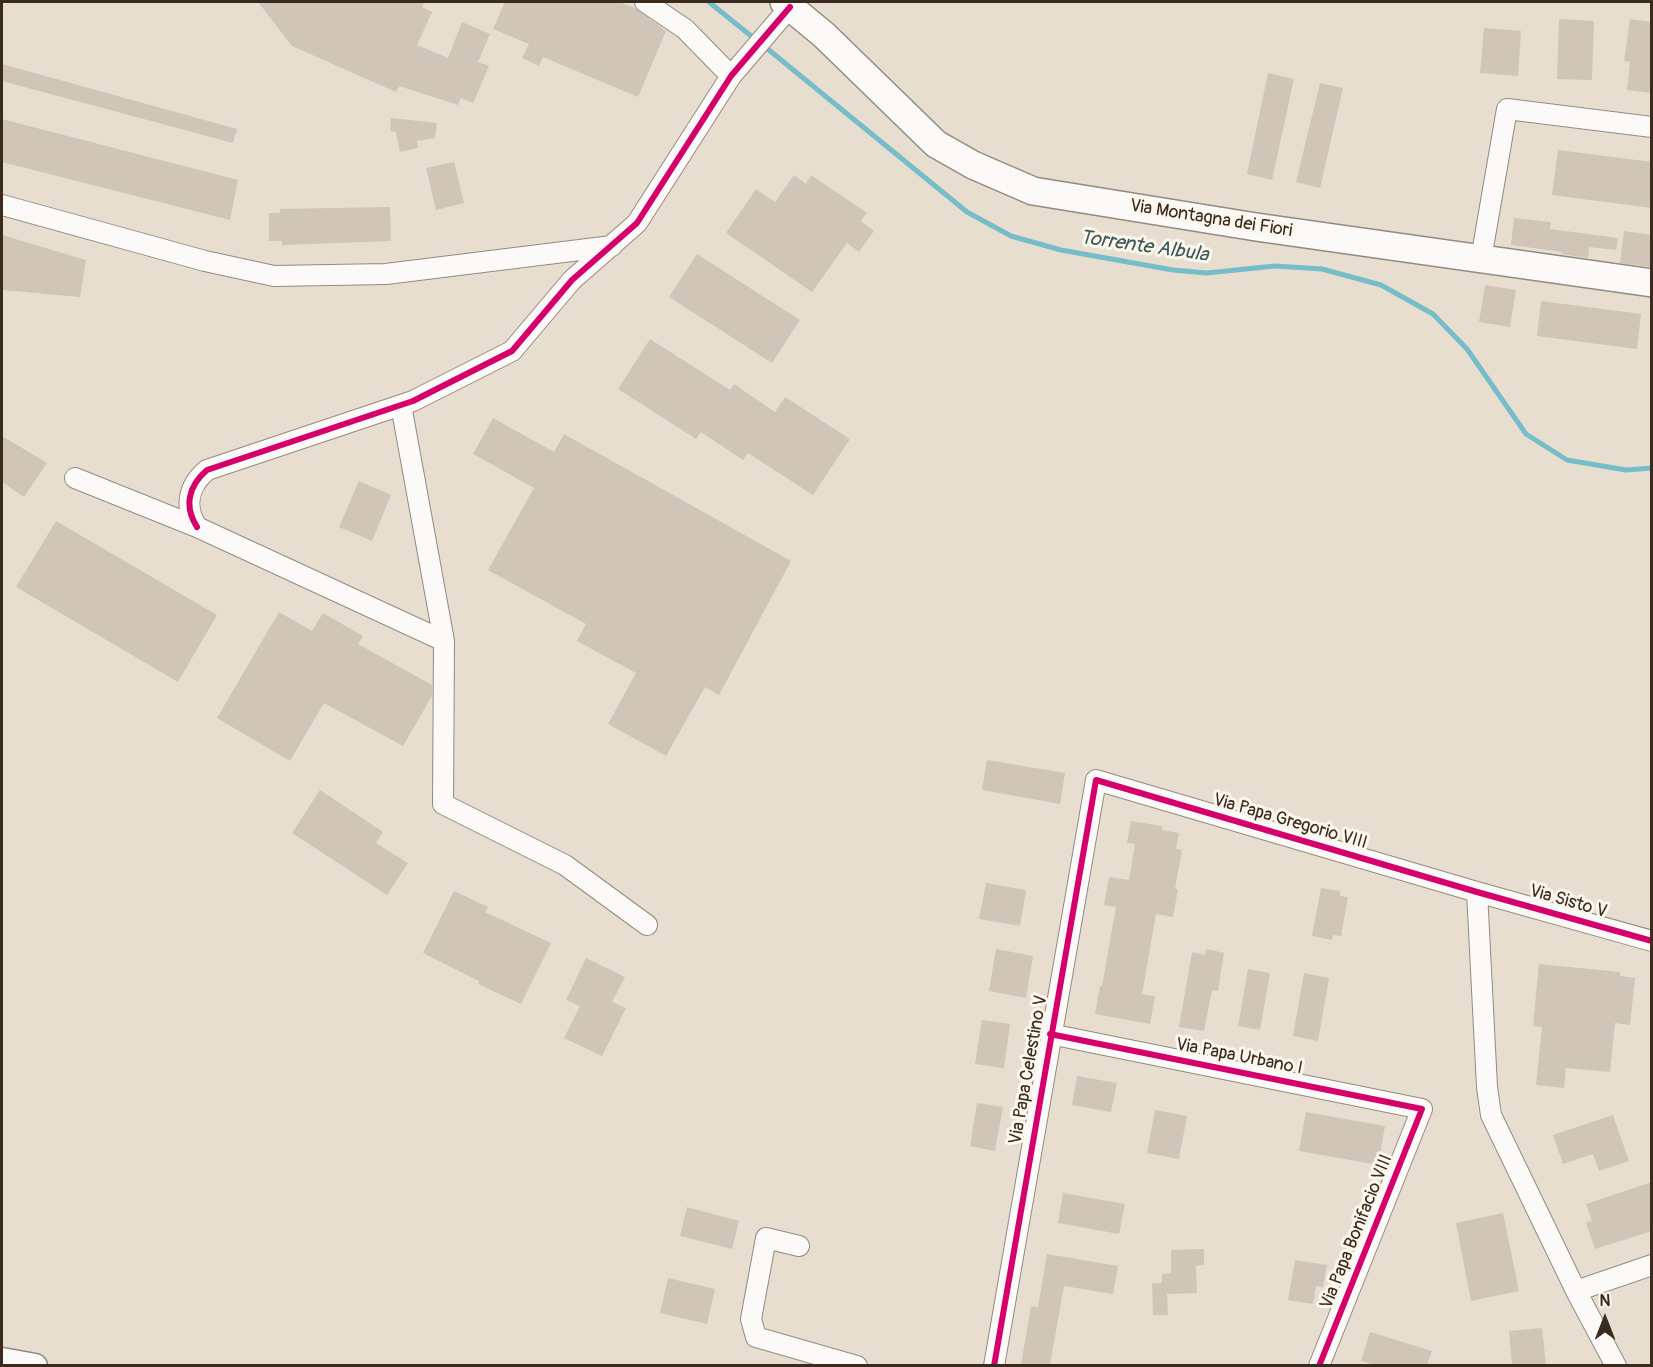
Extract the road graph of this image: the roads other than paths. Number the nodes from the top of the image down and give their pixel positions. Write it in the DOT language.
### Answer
graph roads {
  1 [pos="645,2"];
  2 [pos="784,10"];
  3 [pos="736,69"];
  4 [pos="1652,127"];
  5 [pos="2,205"];
  6 [pos="612,246"];
  7 [pos="1481,259"];
  8 [pos="1652,283"];
  9 [pos="401,405"];
  10 [pos="75,478"];
  11 [pos="198,528"];
  12 [pos="444,641"];
  13 [pos="1096,780"];
  14 [pos="1477,892"];
  15 [pos="648,925"];
  16 [pos="1652,941"];
  17 [pos="1050,1034"];
  18 [pos="1422,1109"];
  19 [pos="799,1246"];
  20 [pos="1652,1265"];
  21 [pos="1576,1291"];
  22 [pos="2,1360"];
  23 [pos="34,1365"];
  24 [pos="857,1365"];
  25 [pos="994,1365"];
  26 [pos="1319,1365"];
  27 [pos="1616,1365"];
  1 -- 3 [label="street"];
  2 -- 3 [label="street"];
  2 -- 7 [label="main road, Via Montagna dei Fiori"];
  3 -- 6 [label="street"];
  4 -- 7 [label="street"];
  5 -- 6 [label="street"];
  6 -- 9 [label="street"];
  7 -- 8 [label="main road, Via Montagna dei Fiori"];
  9 -- 11 [label="street"];
  9 -- 12 [label="street"];
  10 -- 11 [label="street"];
  11 -- 12 [label="street"];
  12 -- 15 [label="street"];
  13 -- 14 [label="street, Via Papa Gregorio VIII"];
  13 -- 17 [label="street, Via Papa Celestino V"];
  14 -- 16 [label="street, Via Sisto V"];
  14 -- 21 [label="street"];
  17 -- 18 [label="street, Via Papa Urbano I"];
  17 -- 25 [label="street, Via Papa Celestino V"];
  18 -- 26 [label="street, Via Papa Bonifacio VIII"];
  19 -- 24 [label="street"];
  20 -- 21 [label="street"];
  21 -- 27 [label="street"];
  22 -- 23 [label="street"];
}
